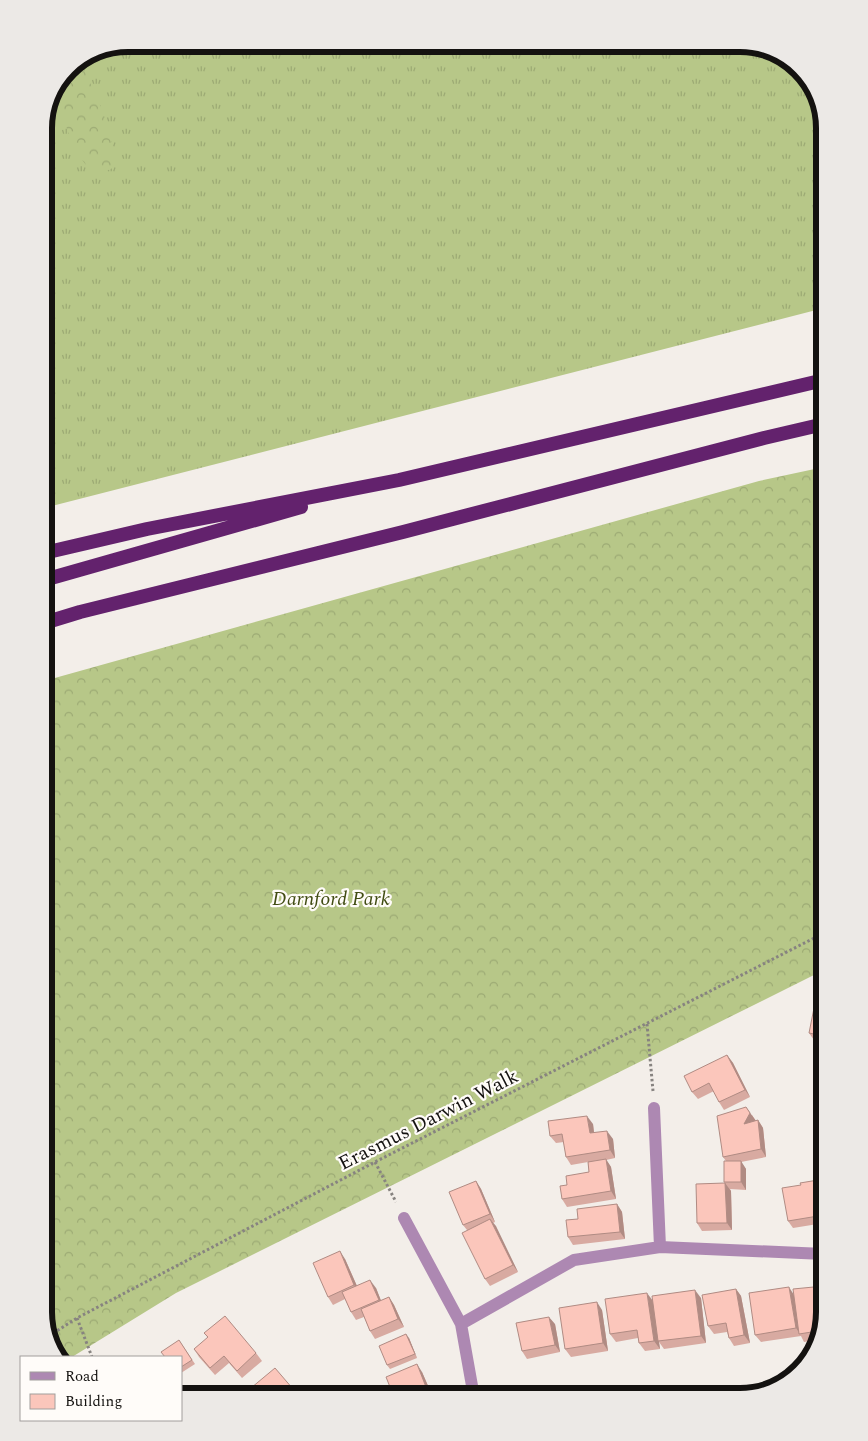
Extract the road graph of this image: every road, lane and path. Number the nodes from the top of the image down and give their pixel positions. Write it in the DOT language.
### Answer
graph roads {
  1 [pos="816,382"];
  2 [pos="816,426"];
  3 [pos="399,480"];
  4 [pos="53,551"];
  5 [pos="53,578"];
  6 [pos="53,620"];
  7 [pos="816,938"];
  8 [pos="647,1024"];
  9 [pos="654,1108"];
  10 [pos="375,1162"];
  11 [pos="404,1218"];
  12 [pos="660,1247"];
  13 [pos="816,1254"];
  14 [pos="77,1318"];
  15 [pos="461,1324"];
  16 [pos="55,1332"];
  17 [pos="92,1356"];
  18 [pos="472,1388"];
  1 -- 3 [label="highway"];
  2 -- 6 [label="highway"];
  3 -- 4 [label="highway"];
  3 -- 5 [label="highway"];
  7 -- 8 [label="path, Erasmus Darwin Walk"];
  8 -- 9 [label="path"];
  8 -- 10 [label="path, Erasmus Darwin Walk"];
  9 -- 12 [label="street"];
  10 -- 11 [label="path"];
  10 -- 14 [label="path, Erasmus Darwin Walk"];
  11 -- 15 [label="street"];
  12 -- 13 [label="street"];
  12 -- 15 [label="street"];
  14 -- 16 [label="path, Erasmus Darwin Walk"];
  14 -- 17 [label="path"];
  15 -- 18 [label="street"];
}
